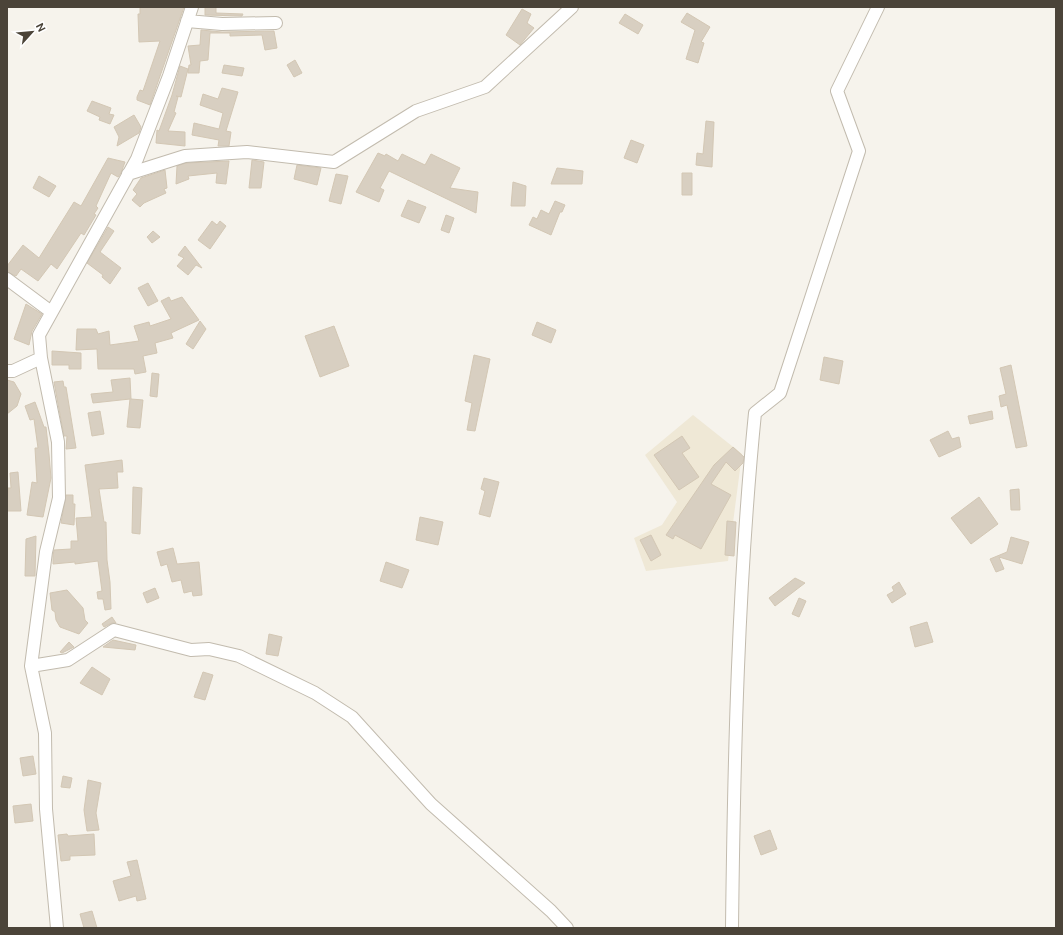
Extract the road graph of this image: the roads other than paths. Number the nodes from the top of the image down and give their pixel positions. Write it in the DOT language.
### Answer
graph roads {
  1 [pos="192,7"];
  2 [pos="572,7"];
  3 [pos="878,7"];
  4 [pos="187,20"];
  5 [pos="276,23"];
  6 [pos="128,174"];
  7 [pos="7,279"];
  8 [pos="50,311"];
  9 [pos="41,358"];
  10 [pos="7,371"];
  11 [pos="31,666"];
  12 [pos="56,928"];
  13 [pos="567,928"];
  14 [pos="732,928"];
  1 -- 4 [label="street"];
  2 -- 6 [label="street"];
  3 -- 14 [label="street"];
  4 -- 5 [label="street"];
  4 -- 6 [label="street"];
  6 -- 8 [label="street"];
  7 -- 8 [label="street"];
  8 -- 9 [label="street"];
  9 -- 10 [label="street"];
  9 -- 11 [label="street"];
  11 -- 12 [label="street"];
  11 -- 13 [label="street"];
}
